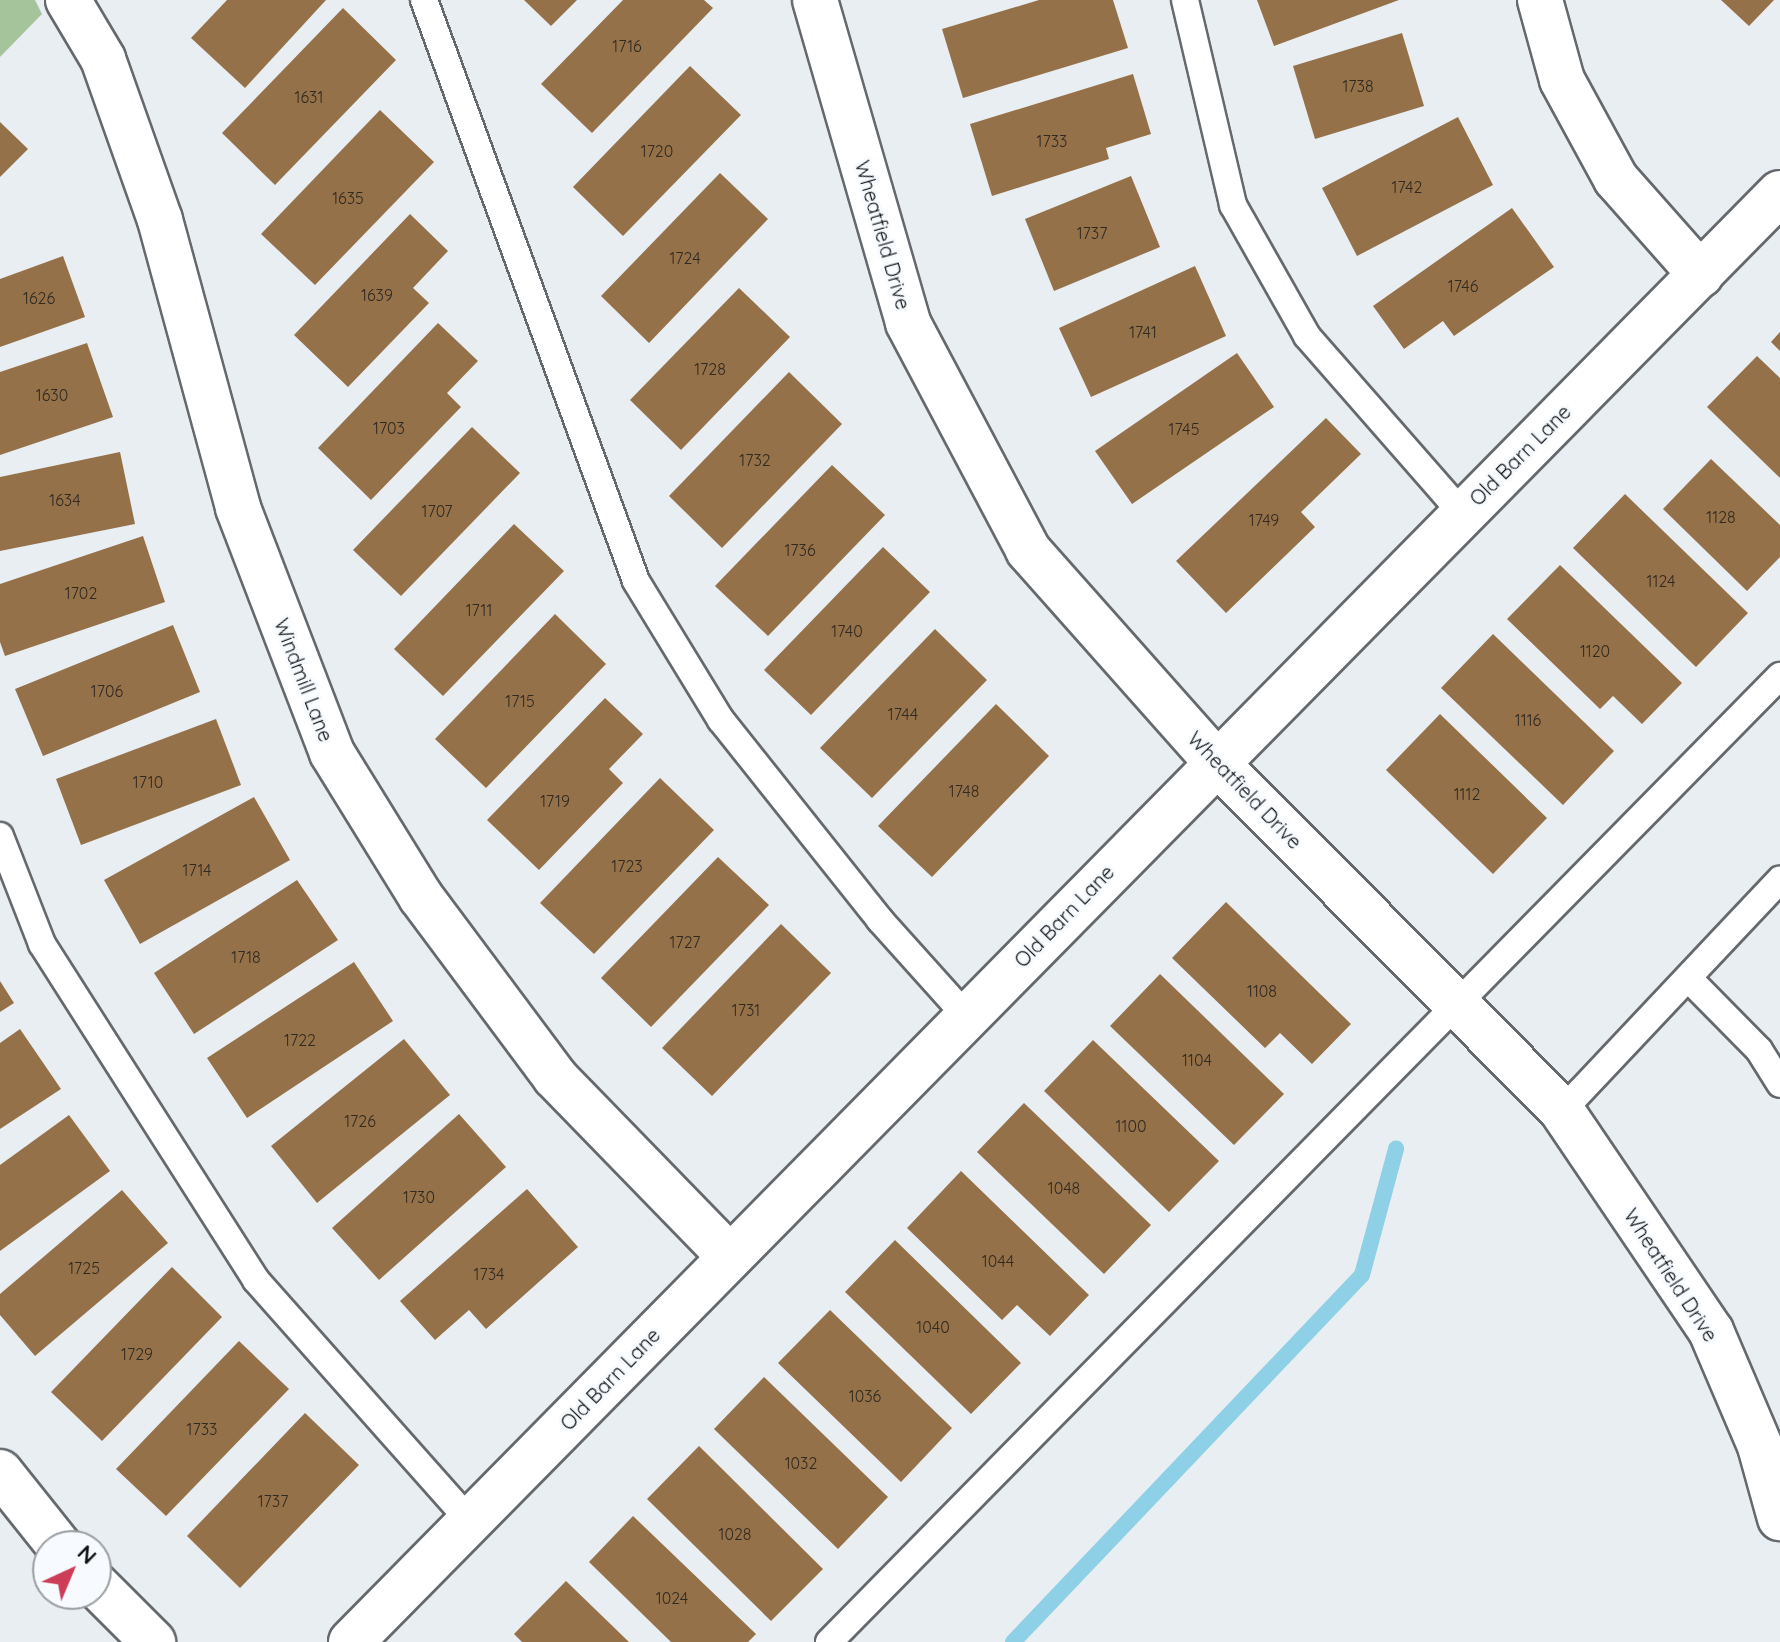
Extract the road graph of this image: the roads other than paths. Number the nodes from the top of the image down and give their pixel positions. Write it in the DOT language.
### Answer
graph roads {
  1 [pos="68,0"];
  2 [pos="424,0"];
  3 [pos="815,0"];
  4 [pos="1185,0"];
  5 [pos="1540,0"];
  6 [pos="1780,193"];
  7 [pos="1701,275"];
  8 [pos="1462,513"];
  9 [pos="1780,676"];
  10 [pos="1216,762"];
  11 [pos="0,836"];
  12 [pos="1780,880"];
  13 [pos="1688,978"];
  14 [pos="1458,1005"];
  15 [pos="966,1016"];
  16 [pos="1780,1084"];
  17 [pos="1562,1111"];
  18 [pos="730,1257"];
  19 [pos="0,1472"];
  20 [pos="1780,1518"];
  21 [pos="470,1521"];
  22 [pos="46,1530"];
  23 [pos="112,1601"];
  24 [pos="153,1642"];
  25 [pos="351,1642"];
  26 [pos="829,1642"];
  1 -- 18 [label="street, Windmill Lane"];
  2 -- 15 [label="lane"];
  3 -- 10 [label="street, Wheatfield Drive"];
  4 -- 8 [label="lane"];
  5 -- 7 [label="street"];
  6 -- 7 [label="street, Old Barn Lane"];
  7 -- 8 [label="street, Old Barn Lane"];
  8 -- 10 [label="street, Old Barn Lane"];
  9 -- 14 [label="lane"];
  10 -- 14 [label="street, Wheatfield Drive"];
  10 -- 15 [label="street, Old Barn Lane"];
  11 -- 21 [label="lane"];
  12 -- 13 [label="lane"];
  13 -- 16 [label="lane"];
  13 -- 17 [label="lane"];
  14 -- 17 [label="street, Wheatfield Drive"];
  14 -- 26 [label="lane"];
  15 -- 18 [label="street, Old Barn Lane"];
  17 -- 20 [label="street, Wheatfield Drive"];
  18 -- 21 [label="street, Old Barn Lane"];
  19 -- 22 [label="street"];
  21 -- 25 [label="street, Old Barn Lane"];
  23 -- 24 [label="street"];
}
